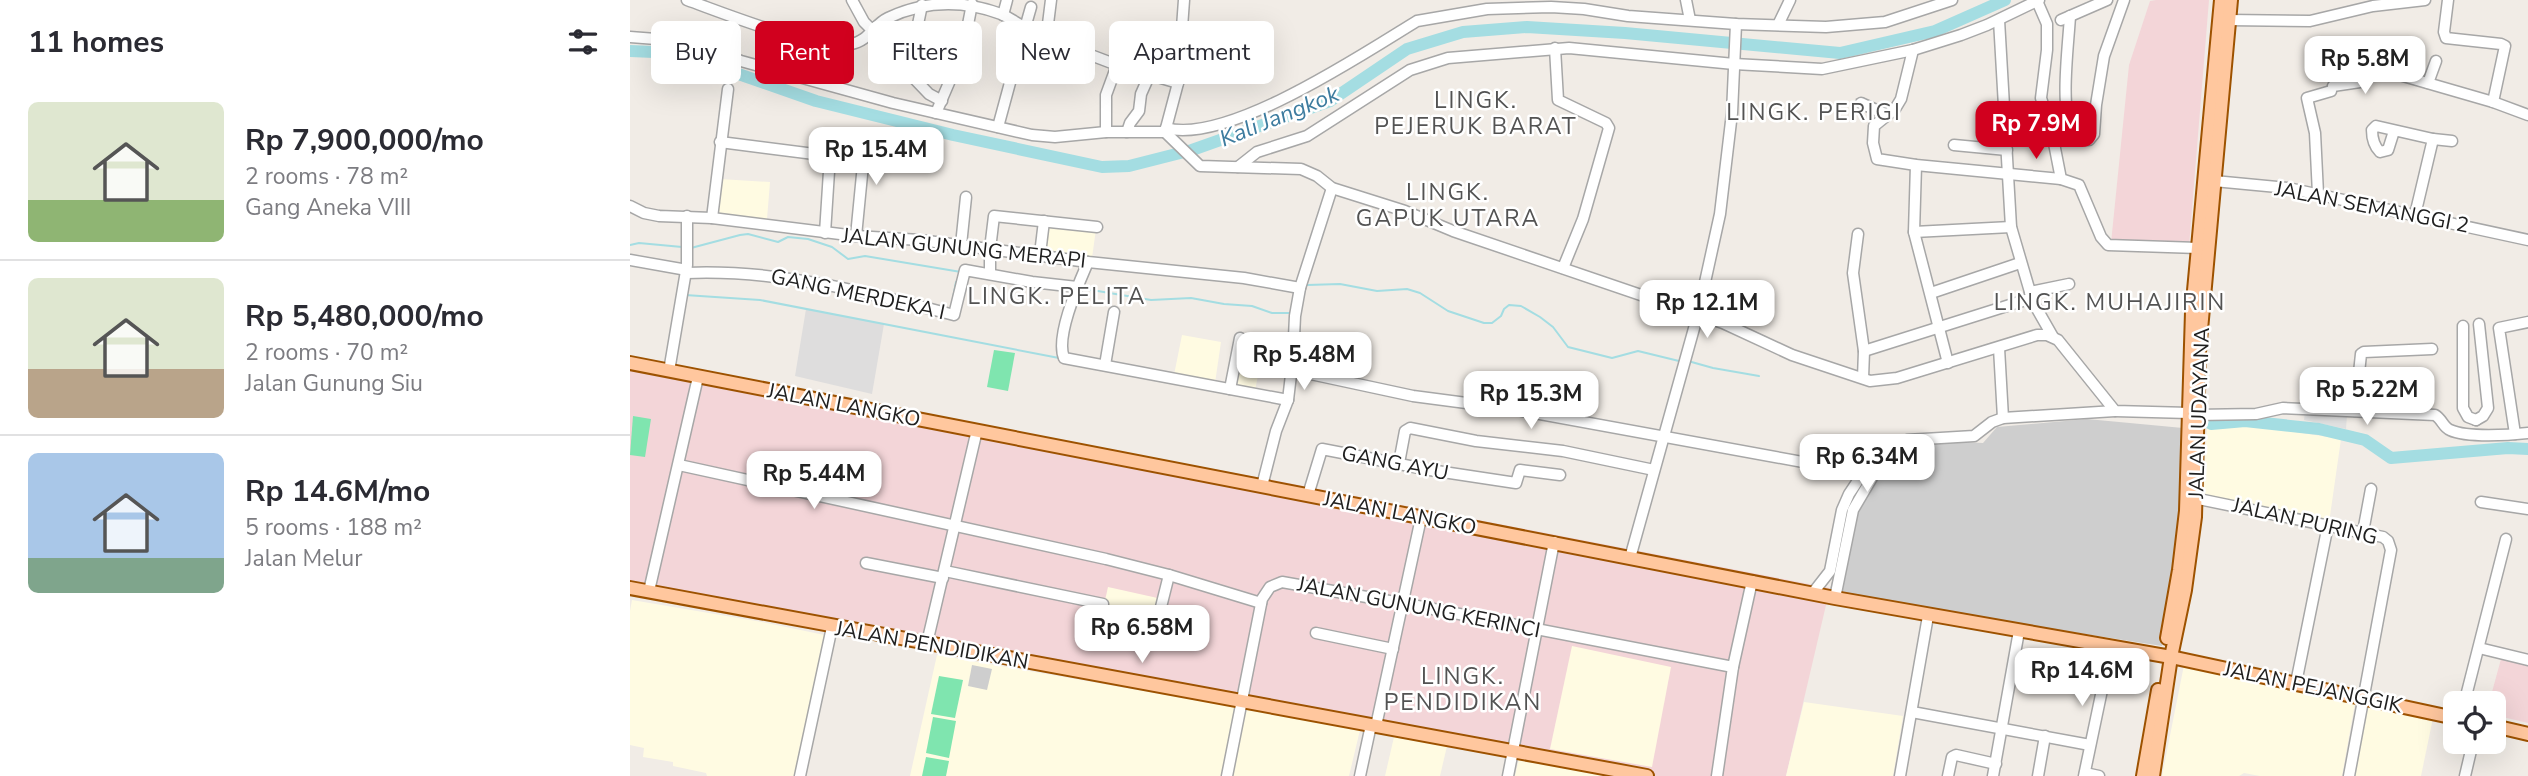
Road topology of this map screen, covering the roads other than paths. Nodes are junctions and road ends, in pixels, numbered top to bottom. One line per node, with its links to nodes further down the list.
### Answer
1 (687, 0): 36 (street)
2 (852, 0): 32 (street)
3 (1007, 0): 22 (street)
4 (1051, 0): 29 (street)
5 (1184, 0): 30 (street)
6 (1686, 0): 23 (street)
7 (1790, 0): 31 (street)
8 (1952, 0): 31 (street)
9 (2038, 0): 24 (street); 63 (street)
10 (2107, 0): 11 (street)
11 (2124, 0)
12 (2221, 0): 34 (main road, JALAN UDAYANA)
13 (2231, 0): 25 (main road, JALAN UDAYANA)
14 (2425, 0): 17 (street)
15 (2448, 0): 52 (street)
16 (945, 1): 18 (street); 19 (street)
17 (2373, 3): 25 (street)
18 (972, 4): 20 (street); 51 (street)
19 (922, 5): 26 (street); 51 (street)
20 (990, 5): 22 (street)
21 (1031, 7): 28 (street)
22 (1003, 15): 27 (street)
23 (1690, 20): 33 (street); 62 (street)
24 (1999, 20): 38 (street); 58 (street)
25 (2228, 20): 34 (main road, JALAN UDAYANA)
26 (883, 21)
27 (1013, 21)
28 (1028, 21)
29 (1048, 21)
30 (1182, 21)
31 (1778, 25): 33 (street)
32 (868, 26)
33 (1736, 29): 40 (street)
34 (2222, 36): 74 (main road, JALAN UDAYANA); 91 (main road, JALAN UDAYANA)
35 (630, 37): 54 (street)
36 (868, 37)
37 (1555, 48): 40 (street); 71 (street); 97 (street)
38 (1913, 50): 40 (street); 55 (street)
39 (2407, 56): 44 (street)
40 (1734, 61): 106 (street)
41 (2436, 61): 45 (street)
42 (2365, 65): 43 (street); 44 (street); 76 (street)
43 (2326, 72)
44 (2399, 74): 45 (street)
45 (2428, 83): 52 (street)
46 (1010, 84): 57 (street)
47 (1110, 84): 60 (street)
48 (1145, 84): 61 (street)
49 (1178, 84): 62 (street)
50 (728, 89): 67 (street)
51 (942, 101): 54 (street)
52 (2493, 102): 56 (street)
53 (1861, 103): 55 (street)
54 (936, 113): 57 (street)
55 (1886, 115): 70 (street)
56 (2528, 115)
57 (998, 127): 60 (street)
58 (2007, 129): 63 (street); 69 (street)
59 (2394, 131): 59 (street); 65 (street)
60 (1106, 132): 61 (street)
61 (1127, 132): 62 (street)
62 (1166, 132): 71 (street)
63 (2052, 133): 73 (street)
64 (866, 134): 88 (street)
65 (2434, 139): 66 (street); 79 (street)
66 (2452, 141)
67 (720, 142): 81 (street); 86 (street)
68 (1954, 145): 69 (street)
69 (2007, 150): 72 (street)
70 (1916, 165): 72 (street); 85 (street)
71 (1238, 167): 75 (street)
72 (2007, 174): 73 (street); 84 (street)
73 (2061, 179): 91 (street)
74 (2214, 181): 76 (street, JALAN SEMANGGI 2); 128 (main road, JALAN UDAYANA)
75 (1332, 188): 97 (street); 101 (street)
76 (2318, 194): 79 (street, JALAN SEMANGGI 2)
77 (966, 197): 90 (street)
78 (630, 206): 80 (street, JALAN GUNUNG MERAPI)
79 (2415, 215): 89 (street, JALAN SEMANGGI 2)
80 (687, 216): 81 (street, JALAN GUNUNG MERAPI); 98 (street)
81 (712, 218): 86 (street, JALAN GUNUNG MERAPI)
82 (1044, 221): 83 (street); 92 (street); 93 (street)
83 (1097, 227)
84 (2011, 227): 85 (street); 96 (street)
85 (1914, 232): 103 (street)
86 (825, 233): 88 (street, JALAN GUNUNG MERAPI)
87 (1858, 234): 115 (street)
88 (856, 236): 90 (street, JALAN GUNUNG MERAPI)
89 (2528, 240)
90 (961, 245): 92 (street, JALAN GUNUNG MERAPI)
91 (2198, 248): 128 (main road, JALAN UDAYANA)
92 (990, 249): 93 (street, JALAN GUNUNG MERAPI); 99 (street)
93 (1040, 254): 95 (street, JALAN GUNUNG MERAPI)
94 (630, 260): 98 (street)
95 (1088, 262): 101 (street, JALAN GUNUNG MERAPI); 102 (street)
96 (2020, 263): 103 (street); 104 (street)
97 (1563, 268): 106 (street)
98 (686, 271): 99 (street, GANG MERDEKA I); 120 (street)
99 (990, 274): 102 (street, GANG MERDEKA I)
100 (2069, 284): 104 (street)
101 (1299, 287): 119 (street)
102 (1077, 288): 118 (street)
103 (1931, 293): 109 (street)
104 (2031, 295): 109 (street); 111 (street)
105 (1114, 312): 118 (street)
106 (1698, 314): 122 (street); 134 (street)
107 (2528, 322): 133 (street)
108 (2479, 324): 129 (street)
109 (1940, 326): 115 (street); 117 (street)
110 (2463, 327): 129 (street)
111 (2053, 337): 113 (street); 125 (street)
112 (1240, 338): 123 (street)
113 (1999, 348): 117 (street); 127 (street)
114 (2432, 349): 126 (street)
115 (1864, 351): 122 (street)
116 (630, 363): 120 (main road, JALAN LANGKO)
117 (1948, 363): 122 (street)
118 (1105, 365): 123 (street)
119 (1292, 370): 124 (street); 134 (street)
120 (669, 371): 121 (main road, JALAN LANGKO)
121 (698, 377): 130 (main road, JALAN LANGKO); 137 (street)
122 (1863, 378)
123 (1230, 389): 124 (street)
124 (1288, 400): 141 (street)
125 (2115, 411): 127 (street); 128 (street)
126 (2355, 411): 128 (street); 132 (street)
127 (2003, 418): 135 (street)
128 (2193, 420): 144 (main road, JALAN UDAYANA)
129 (2476, 420): 132 (street)
130 (977, 430): 141 (main road, JALAN LANGKO); 148 (street)
131 (2528, 432): 133 (street)
132 (2475, 433): 133 (street)
133 (2515, 434)
134 (1662, 437): 138 (street); 139 (street)
135 (1900, 443): 139 (street); 161 (street)
136 (1399, 464): 138 (street); 140 (street, GANG AYU); 143 (street, GANG AYU)
137 (679, 465): 148 (street); 159 (street)
138 (1654, 470): 153 (street)
139 (1863, 472): 160 (street)
140 (1560, 475)
141 (1262, 486): 143 (main road, JALAN LANGKO)
142 (2371, 489): 150 (street)
143 (1308, 495): 147 (main road, JALAN LANGKO)
144 (2192, 497): 149 (street, JALAN PURING); 175 (main road, JALAN UDAYANA)
145 (2481, 502): 146 (street)
146 (2528, 509)
147 (1421, 518): 152 (main road, JALAN LANGKO); 163 (street)
148 (955, 525): 155 (street); 156 (street)
149 (2328, 525): 150 (street, JALAN PURING); 178 (street)
150 (2363, 532): 180 (street, JALAN PURING)
151 (2506, 539): 173 (street)
152 (1554, 542): 153 (main road, JALAN LANGKO); 167 (street)
153 (1630, 558): 157 (main road, JALAN LANGKO)
154 (866, 563): 155 (street)
155 (944, 574): 164 (street); 171 (street)
156 (1169, 575): 162 (street); 168 (street)
157 (1752, 582): 160 (main road, JALAN LANGKO); 177 (street)
158 (630, 588): 159 (main road, JALAN PENDIDIKAN)
159 (649, 591): 166 (main road, JALAN PENDIDIKAN)
160 (1812, 594): 161 (main road, JALAN LANGKO)
161 (1835, 598): 165 (main road, JALAN LANGKO)
162 (1261, 603): 163 (street, JALAN GUNUNG KERINCI); 181 (street)
163 (1403, 603): 167 (street, JALAN GUNUNG KERINCI); 174 (street)
164 (1103, 604)
165 (1928, 616): 169 (main road, JALAN LANGKO); 182 (street)
166 (832, 627): 171 (main road, JALAN PENDIDIKAN); 194 (street)
167 (1536, 629): 177 (street, JALAN GUNUNG KERINCI); 190 (street)
168 (1155, 631)
169 (2019, 631): 172 (main road, JALAN LANGKO); 185 (street)
170 (1316, 633): 174 (street)
171 (928, 643): 181 (main road, JALAN PENDIDIKAN)
172 (2112, 647): 175 (main road, JALAN LANGKO); 189 (street)
173 (2479, 648): 176 (street); 179 (street)
174 (1393, 649): 184 (street)
175 (2168, 657): 178 (main road, JALAN PEJANGGIK); 205 (main road); 206 (main road)
176 (2528, 660)
177 (1733, 667): 199 (street)
178 (2296, 683): 180 (main road, JALAN PEJANGGIK)
179 (2468, 691)
180 (2363, 698): 183 (main road, JALAN PEJANGGIK); 207 (street, JALAN PURING)
181 (1244, 702): 184 (main road, JALAN PENDIDIKAN); 195 (street)
182 (1912, 712): 185 (street); 200 (street)
183 (2443, 715)
184 (1373, 725): 190 (main road, JALAN PENDIDIKAN); 196 (street)
185 (2002, 728): 188 (street); 192 (street)
186 (2506, 729): 187 (main road)
187 (2528, 734)
188 (2045, 736): 189 (street); 203 (street)
189 (2090, 745): 193 (street)
190 (1512, 752): 197 (street); 198 (main road, JALAN PENDIDIKAN)
191 (2470, 754): 208 (street)
192 (1996, 764): 201 (street); 202 (street)
193 (2084, 775): 204 (street)
194 (800, 776)
195 (1227, 776)
196 (1360, 776)
197 (1508, 776)
198 (1647, 776)
199 (1717, 776)
200 (1900, 776)
201 (1948, 776)
202 (1993, 776)
203 (2038, 776)
204 (2099, 776)
205 (2143, 776)
206 (2153, 776)
207 (2349, 776)
208 (2465, 776)

